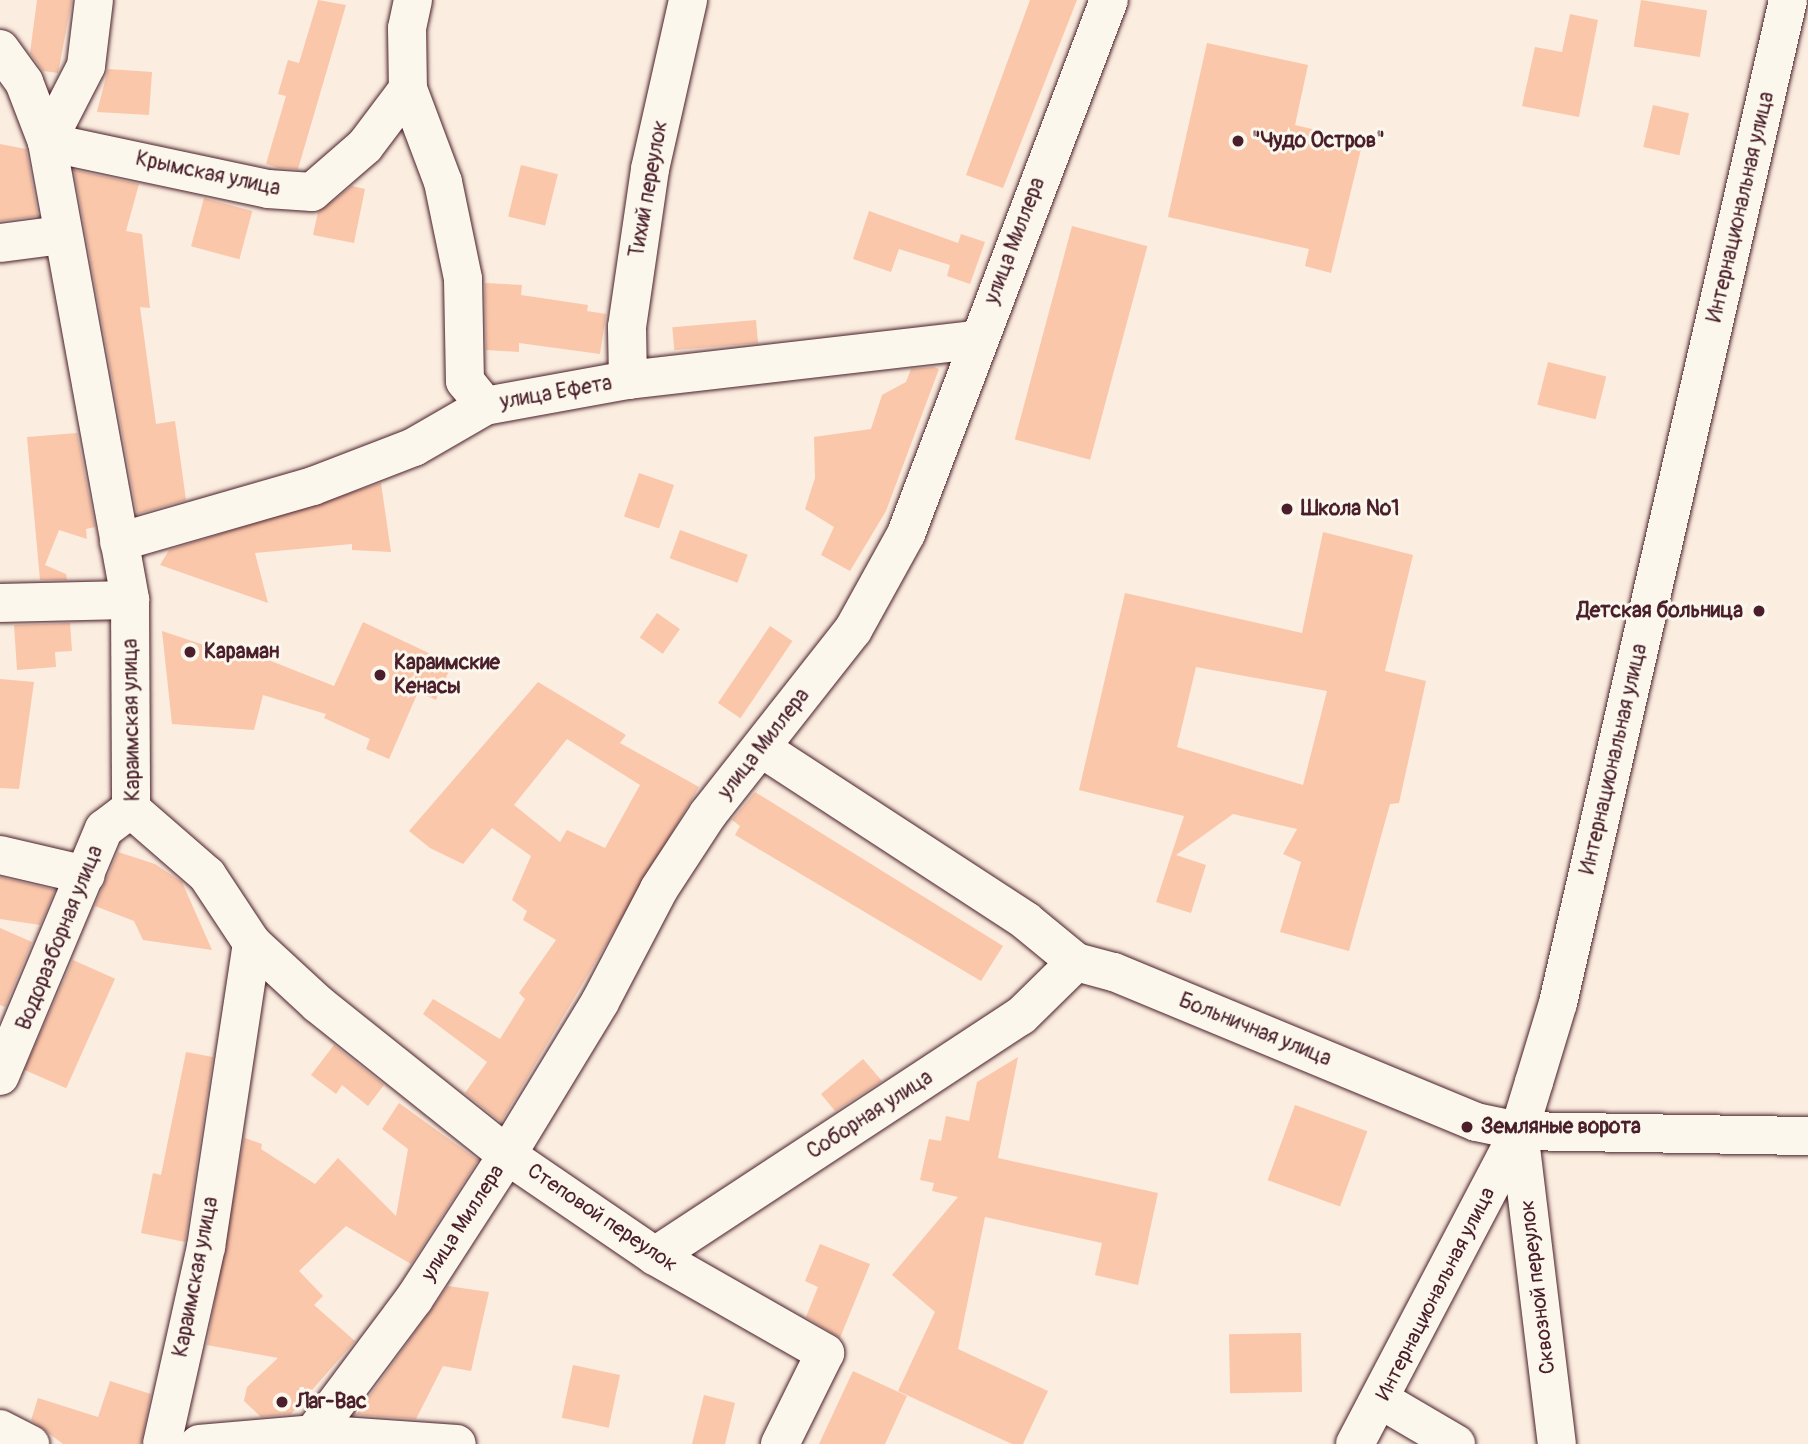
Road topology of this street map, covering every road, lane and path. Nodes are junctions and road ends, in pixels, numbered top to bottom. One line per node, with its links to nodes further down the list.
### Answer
1 (94, 0): 8 (street)
2 (413, 0): 7 (street)
3 (688, 0): 12 (street, Тихий переулок)
4 (1109, 0): 11 (street, улица Миллера)
5 (1788, 0): 24 (street, Интернациональная улица)
6 (0, 49): 8 (street, Караимская улица)
7 (408, 89): 8 (street, Крымская улица); 13 (street)
8 (47, 142): 9 (street, Караимская улица)
9 (62, 235): 10 (street); 14 (street, Караимская улица)
10 (0, 243)
11 (976, 340): 12 (street, улица Ефета); 17 (street, улица Миллера)
12 (628, 380): 13 (street, улица Ефета)
13 (485, 406): 14 (street, улица Ефета)
14 (119, 542): 15 (street, Караимская улица)
15 (130, 600): 16 (street); 18 (street, Караимская улица)
16 (0, 604)
17 (761, 748): 22 (street, Больничная улица); 26 (street, улица Миллера)
18 (131, 809): 20 (street, Водоразборная улица); 21 (street, Караимская улица)
19 (0, 855): 20 (street)
20 (86, 875): 23 (street, Водоразборная улица)
21 (252, 943): 26 (street, Степовой переулок); 33 (street, Караимская улица)
22 (1076, 962): 24 (street, Больничная улица); 27 (street, Соборная улица)
23 (0, 1076)
24 (1519, 1131): 25 (street, Больничная улица); 28 (street, Интернациональная улица); 38 (street, Сквозной переулок)
25 (1808, 1136)
26 (507, 1155): 27 (street, Степовой переулок); 30 (street, улица Миллера)
27 (655, 1256): 35 (street, Степовой переулок)
28 (1381, 1400): 36 (street, Интернациональная улица); 37 (street)
29 (0, 1429): 32 (street)
30 (313, 1434): 31 (street); 34 (street)
31 (446, 1443)
32 (30, 1444)
33 (162, 1444)
34 (199, 1444)
35 (780, 1444)
36 (1356, 1444)
37 (1455, 1444)
38 (1557, 1444)

